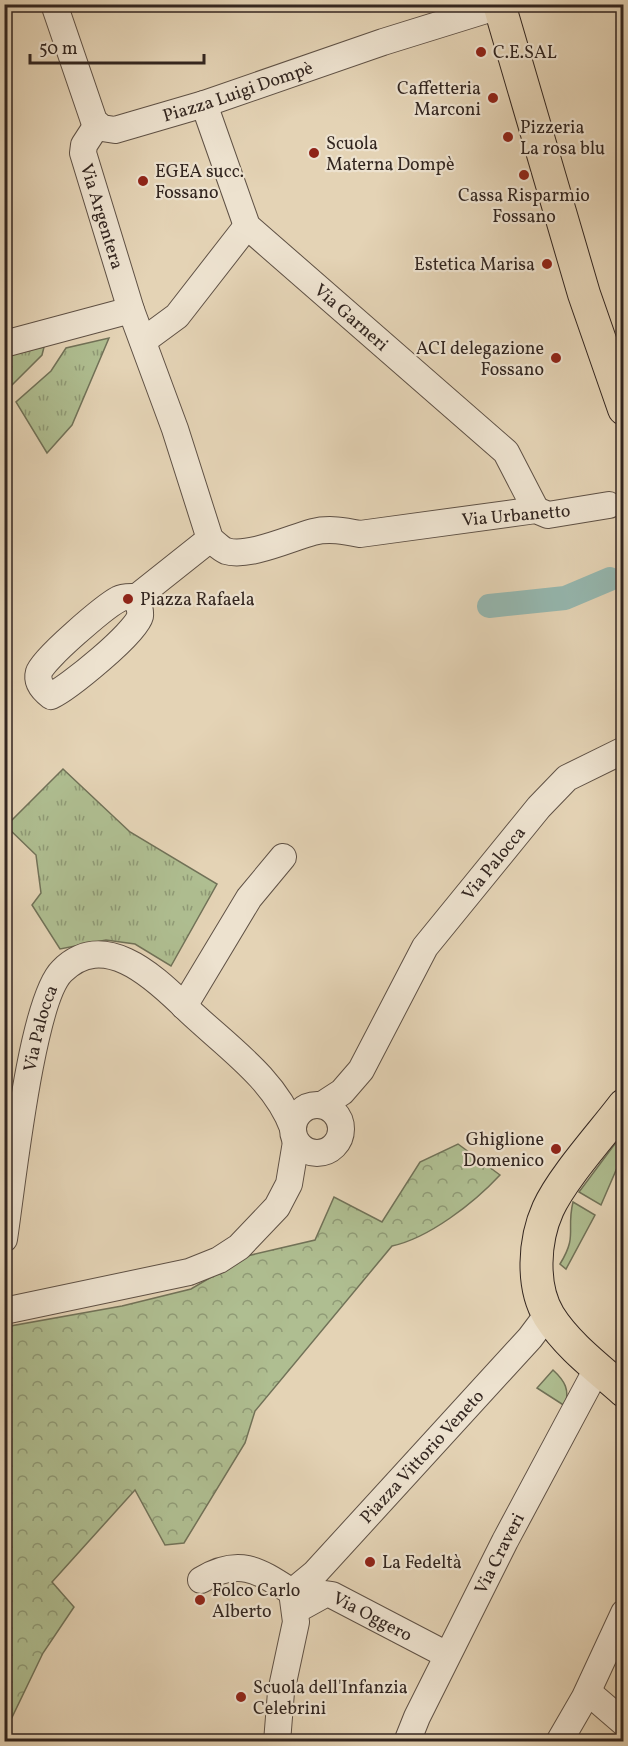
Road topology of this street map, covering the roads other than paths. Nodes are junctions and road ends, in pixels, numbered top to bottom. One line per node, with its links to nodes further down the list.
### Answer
1 (54, 4): 4 (street)
2 (499, 5): 3 (street, Piazza Luigi Dompè); 9 (main road)
3 (204, 104): 4 (street, Piazza Luigi Dompè); 5 (street, Via Garneri)
4 (97, 125): 6 (street, Via Argentera)
5 (247, 226): 7 (street); 11 (street, Via Garneri)
6 (131, 310): 7 (street, Via Argentera); 8 (street)
7 (143, 341): 12 (street)
8 (4, 344)
9 (624, 409)
10 (609, 506): 11 (street, Via Urbanetto)
11 (536, 510): 12 (street, Via Urbanetto)
12 (210, 540): 13 (street)
13 (137, 597)
14 (624, 750): 17 (street, Via Palocca)
15 (283, 857): 16 (street)
16 (184, 1006): 18 (street, Via Palocca); 25 (street, Via Palocca)
17 (361, 1070): 20 (street, Via Palocca); 21 (street, Via Palocca)
18 (270, 1088): 20 (street, Via Palocca); 22 (street, Via Palocca)
19 (624, 1105): 27 (main road)
20 (316, 1106): 21 (street, Via Palocca); 22 (street, Via Palocca)
21 (341, 1126): 23 (street, Via Palocca)
22 (294, 1135): 23 (street); 24 (street, Via Palocca)
23 (318, 1154): 24 (street, Via Palocca)
24 (289, 1184): 26 (street, Via Palocca)
25 (4, 1239)
26 (4, 1311)
27 (548, 1314): 28 (main road); 31 (street, Piazza Vittorio Veneto)
28 (598, 1367): 29 (main road); 33 (street, Via Craveri)
29 (624, 1391)
30 (201, 1580): 31 (street)
31 (294, 1601): 33 (street, Via Oggero); 36 (street)
32 (624, 1613): 34 (street)
33 (447, 1655): 37 (street, Via Craveri)
34 (588, 1692): 35 (street); 38 (street)
35 (624, 1723)
36 (277, 1742)
37 (407, 1742)
38 (560, 1742)

